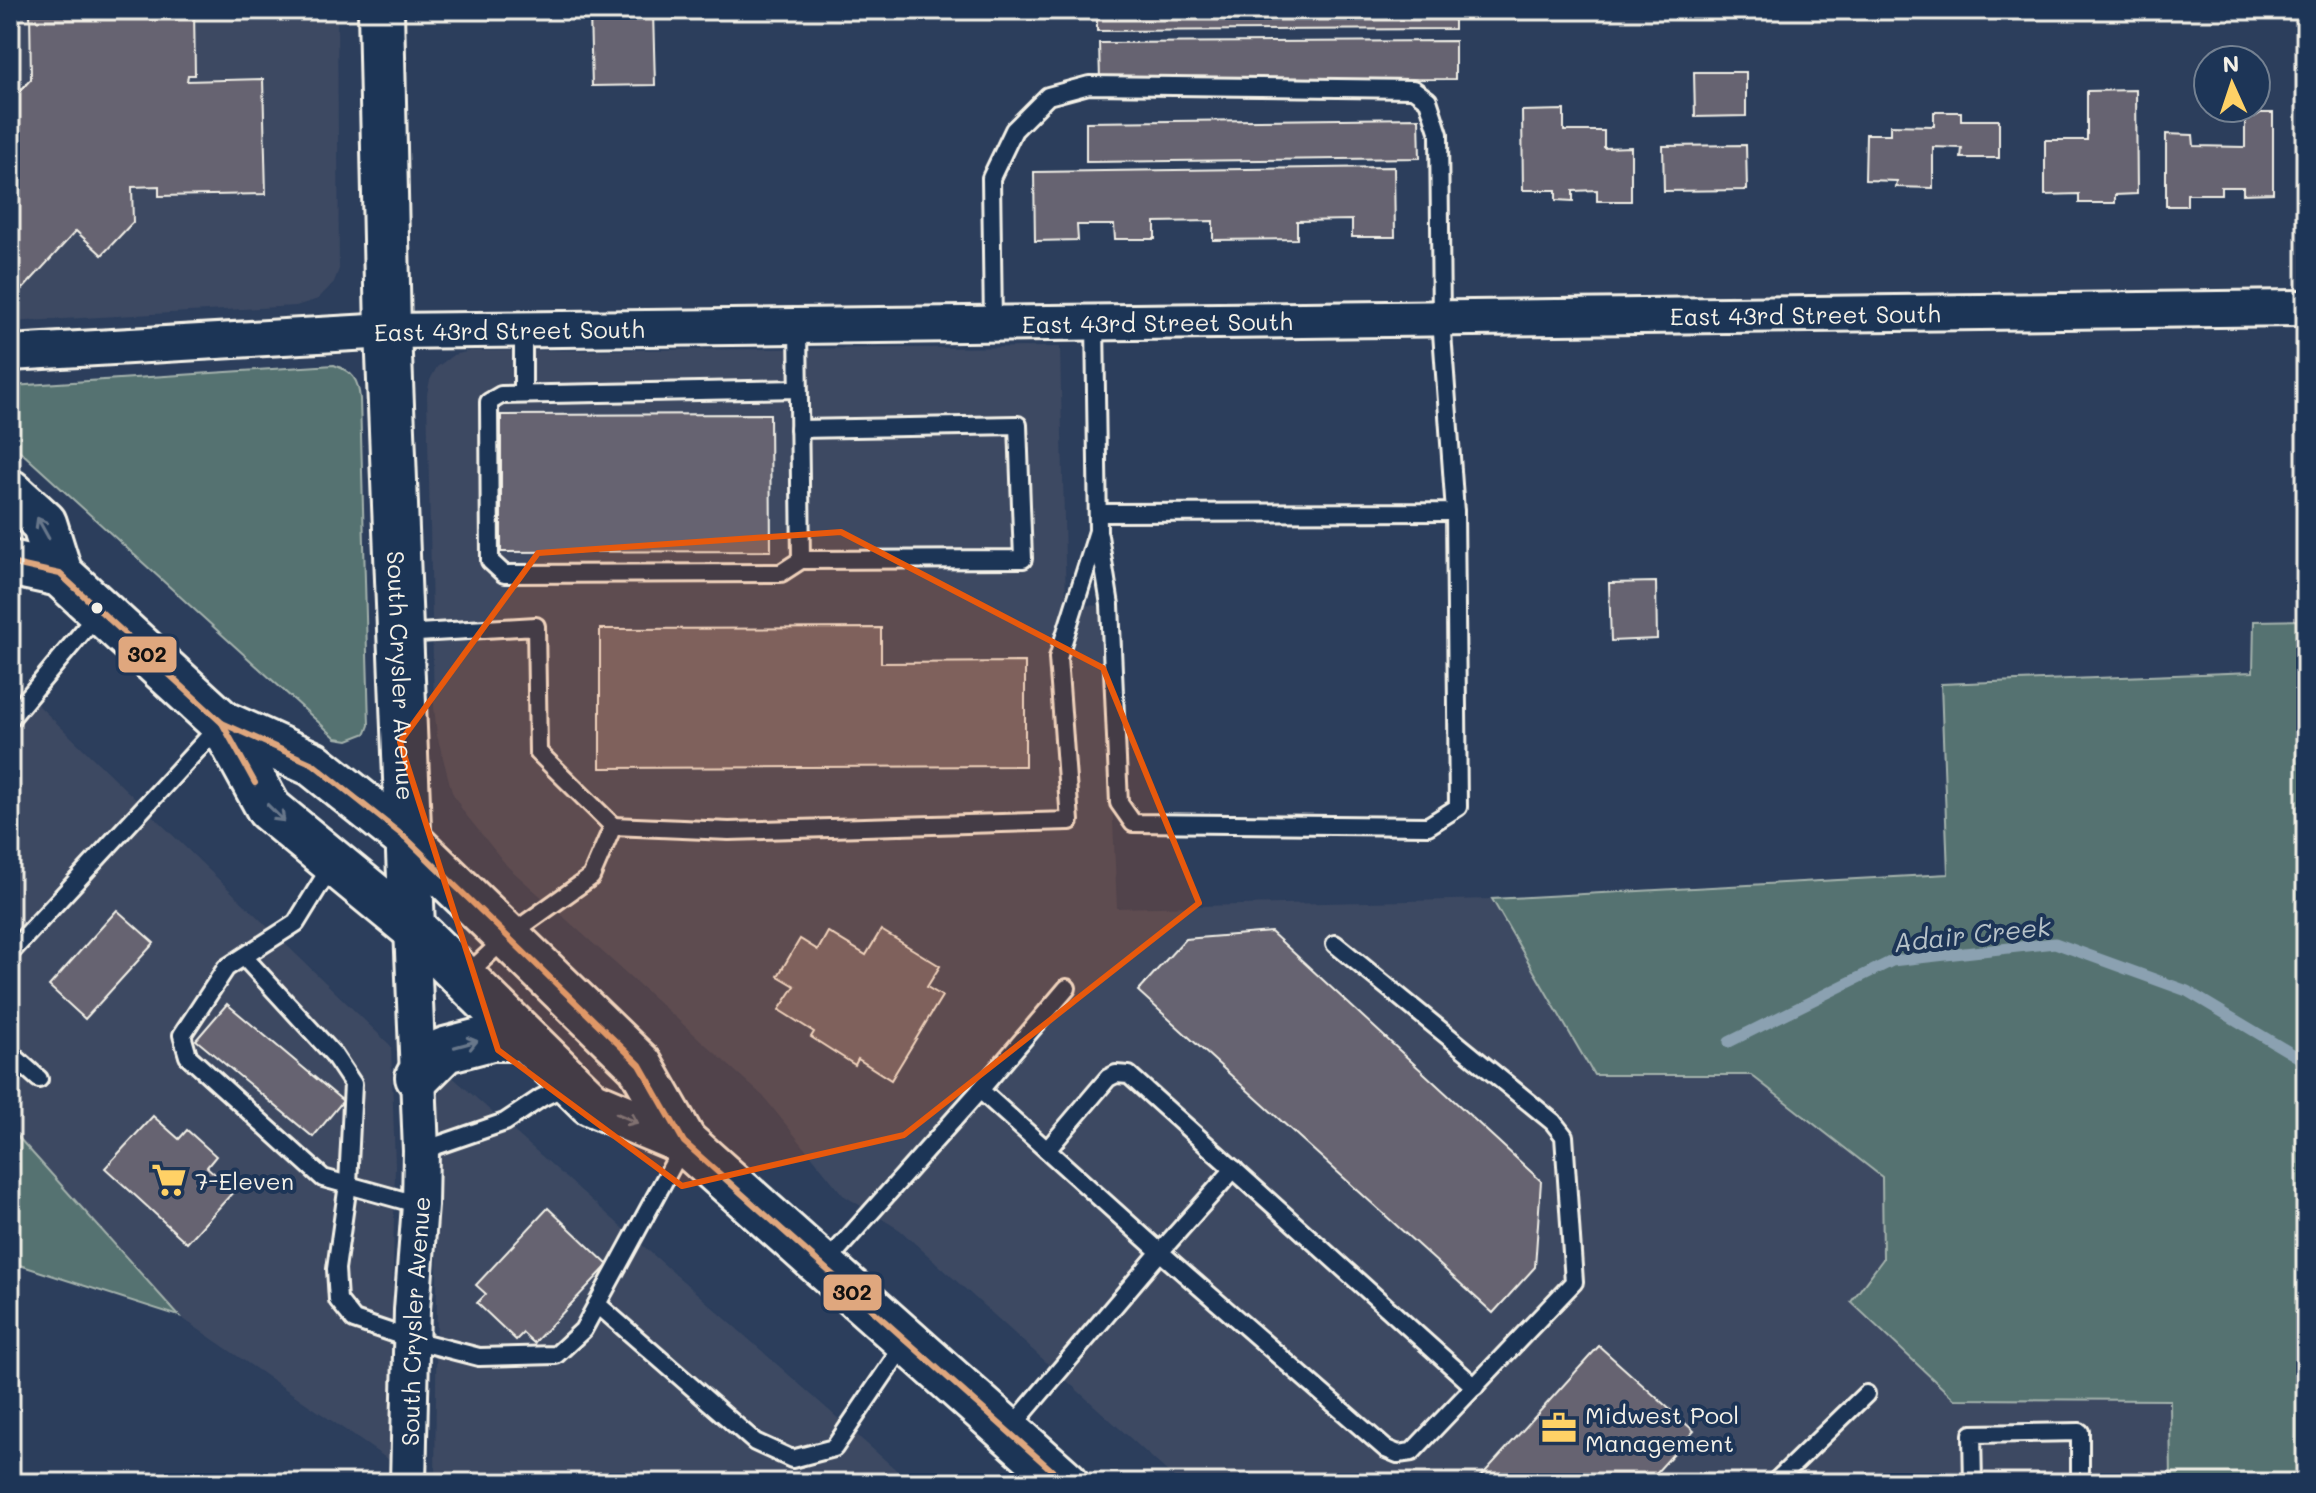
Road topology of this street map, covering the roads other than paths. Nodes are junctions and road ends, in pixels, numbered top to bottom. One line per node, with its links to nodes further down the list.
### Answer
1 (381, 10): 8 (main road, South Crysler Avenue)
2 (2306, 308): 3 (street, East 43rd Street South)
3 (1441, 319): 4 (street, East 43rd Street South); 5 (lane); 14 (lane)
4 (1095, 322): 5 (street, East 43rd Street South); 15 (lane)
5 (993, 324): 6 (street, East 43rd Street South)
6 (798, 326): 7 (street, East 43rd Street South); 10 (lane)
7 (523, 330): 8 (street, East 43rd Street South); 11 (lane)
8 (388, 331): 9 (street, East 43rd Street South); 21 (main road, South Crysler Avenue)
9 (10, 353)
10 (798, 389): 11 (lane); 12 (lane)
11 (523, 394): 17 (lane)
12 (799, 429): 17 (lane); 17 (lane)
13 (10, 492): 19 (main road, one-way to 13)
14 (1455, 512): 15 (lane); 16 (lane)
15 (1098, 513): 16 (lane)
16 (1098, 531): 24 (lane)
17 (801, 560)
18 (10, 563): 19 (main road)
19 (60, 574): 20 (main road)
20 (100, 611): 22 (lane); 23 (main road)
21 (401, 634): 24 (lane); 25 (main road, South Crysler Avenue)
22 (10, 719)
23 (222, 723): 25 (main road); 26 (main road, one-way to 26); 30 (lane)
24 (613, 826): 28 (lane)
25 (407, 839): 27 (main road, South Crysler Avenue); 28 (main road)
26 (333, 863): 27 (main road); 31 (lane)
27 (412, 927): 32 (main road); 36 (street, South Crysler Avenue)
28 (508, 936): 32 (lane); 40 (main road)
29 (1335, 944): 51 (lane)
30 (10, 953)
31 (244, 957): 44 (lane); 44 (lane)
32 (462, 979): 34 (main road)
33 (1067, 988): 39 (lane)
34 (524, 1038): 36 (main road, one-way to 34); 38 (main road)
35 (10, 1053): 37 (lane)
36 (418, 1077): 42 (street, South Crysler Avenue)
37 (39, 1079)
38 (571, 1083): 40 (main road, one-way to 40); 42 (lane)
39 (980, 1090): 41 (lane); 47 (lane)
40 (684, 1142): 47 (main road); 48 (lane)
41 (1047, 1150): 43 (lane); 46 (lane)
42 (421, 1151): 45 (street, South Crysler Avenue)
43 (1234, 1169): 46 (lane); 51 (lane)
44 (348, 1184): 45 (lane); 49 (lane)
45 (420, 1205): 49 (street, South Crysler Avenue)
46 (1160, 1252): 51 (lane); 53 (lane)
47 (823, 1266): 50 (main road)
48 (597, 1304): 49 (lane); 50 (lane)
49 (413, 1340): 54 (street, South Crysler Avenue)
50 (906, 1341): 53 (main road)
51 (1475, 1387)
52 (1866, 1394): 56 (lane)
53 (1008, 1432): 55 (main road)
54 (408, 1483)
55 (1066, 1483)
56 (1774, 1483)
57 (1973, 1483): 58 (lane)
58 (2080, 1483)

